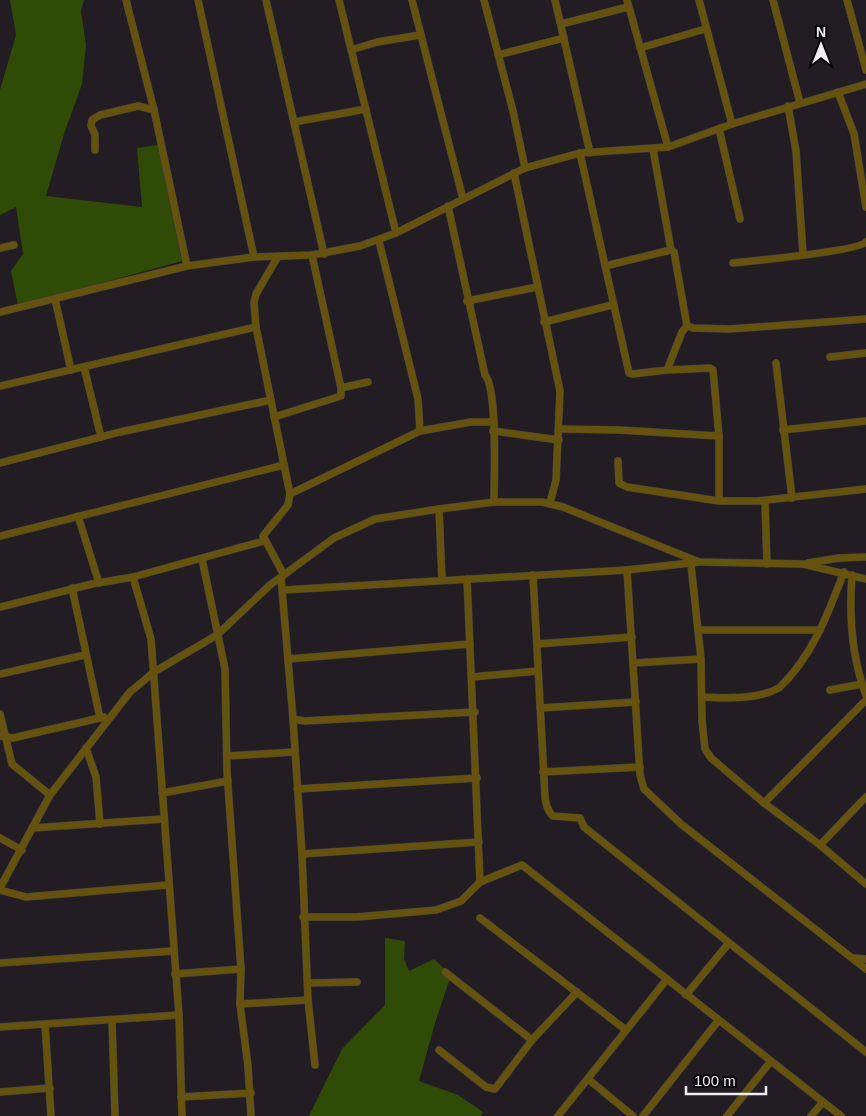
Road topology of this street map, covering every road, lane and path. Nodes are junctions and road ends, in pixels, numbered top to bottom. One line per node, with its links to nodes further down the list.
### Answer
1 (126, 0): 25 (street)
2 (198, 0): 49 (street)
3 (266, 0): 26 (street)
4 (339, 0): 17 (street)
5 (484, 0): 18 (street)
6 (555, 0): 12 (street)
7 (699, 0): 13 (street)
8 (773, 0): 22 (street)
9 (847, 0): 19 (street)
10 (414, 1): 14 (street)
11 (628, 4): 12 (street); 16 (street)
12 (561, 24): 15 (street)
13 (705, 29): 16 (street); 27 (street)
14 (420, 35): 17 (street); 36 (street)
15 (564, 38): 18 (street); 33 (street)
16 (640, 48): 29 (street)
17 (351, 50): 24 (street)
18 (498, 54): 34 (street)
19 (866, 70)
20 (866, 84): 21 (street)
21 (838, 92): 22 (street); 38 (street)
22 (800, 103): 23 (street)
23 (788, 106): 27 (street); 47 (street)
24 (366, 109): 26 (street); 40 (street)
25 (154, 110): 31 (street); 52 (street)
26 (294, 122): 46 (street)
27 (732, 124): 28 (street)
28 (720, 129): 29 (street); 39 (street)
29 (668, 147): 30 (street)
30 (653, 149): 33 (street); 45 (street)
31 (95, 150)
32 (580, 153): 33 (street); 34 (street); 53 (street)
33 (590, 153)
34 (525, 168): 35 (street)
35 (514, 173): 36 (street); 54 (street)
36 (463, 199): 37 (street)
37 (448, 206): 40 (street); 56 (street)
38 (866, 207)
39 (740, 218)
40 (396, 233): 41 (street)
41 (379, 241): 46 (street); 78 (street)
42 (866, 242): 47 (street)
43 (14, 245): 44 (street)
44 (0, 248)
45 (671, 250): 53 (street); 61 (street)
46 (324, 254): 48 (street)
47 (803, 254): 51 (street)
48 (312, 255): 50 (street); 71 (street)
49 (254, 257): 50 (street); 52 (street)
50 (277, 258): 62 (street)
51 (733, 263)
52 (187, 266): 55 (street)
53 (605, 266): 57 (street)
54 (537, 287): 56 (street); 60 (street)
55 (55, 299): 58 (street); 67 (street)
56 (468, 301): 75 (street)
57 (612, 305): 60 (street); 68 (street)
58 (0, 312)
59 (866, 318): 61 (street)
60 (544, 322): 76 (street)
61 (687, 326): 68 (street)
62 (256, 327): 66 (street); 72 (street)
63 (866, 353): 64 (street)
64 (830, 357)
65 (776, 363): 77 (street)
66 (84, 367): 67 (street); 81 (street)
67 (71, 370): 70 (street)
68 (667, 370): 80 (street)
69 (368, 382): 71 (street)
70 (0, 386)
71 (342, 388): 73 (street)
72 (271, 400): 73 (street); 81 (street)
73 (274, 417): 85 (street)
74 (866, 421): 77 (street)
75 (493, 422): 78 (street); 79 (street)
76 (560, 429): 80 (street); 82 (street)
77 (783, 430): 88 (street)
78 (420, 431): 87 (street)
79 (493, 431): 82 (street); 91 (street)
80 (719, 436): 89 (street)
81 (101, 437): 84 (street)
82 (559, 440): 92 (street)
83 (618, 461): 89 (street)
84 (0, 463)
85 (284, 465): 87 (street); 94 (street)
86 (866, 489): 88 (street)
87 (290, 494): 96 (street)
88 (792, 498): 90 (street)
89 (719, 501): 90 (street)
90 (765, 501): 100 (street)
91 (494, 502): 92 (street); 93 (street)
92 (550, 503): 99 (street)
93 (439, 509): 106 (street); 110 (street)
94 (78, 516): 95 (street); 111 (street)
95 (0, 536)
96 (264, 541): 98 (street); 106 (street)
97 (866, 557): 101 (street)
98 (202, 559): 107 (street); 117 (street)
99 (695, 563): 100 (street); 102 (street); 115 (street)
100 (767, 564): 101 (street)
101 (803, 564): 103 (street)
102 (627, 570): 104 (street); 118 (street)
103 (844, 572): 105 (street); 116 (street)
104 (533, 575): 108 (street); 120 (street)
105 (852, 575): 109 (street); 129 (street)
106 (282, 576): 113 (street); 117 (street)
107 (133, 577): 111 (street); 126 (street)
108 (468, 579): 110 (street); 119 (street)
109 (866, 579)
110 (442, 580): 113 (street)
111 (99, 583): 112 (street)
112 (72, 588): 114 (street); 121 (street)
113 (283, 590): 122 (street)
114 (0, 607)
115 (698, 630): 116 (street); 123 (street)
116 (820, 630): 132 (street)
117 (217, 635): 126 (street); 146 (street)
118 (632, 637): 120 (street); 124 (street)
119 (470, 644): 122 (street); 128 (street)
120 (537, 644): 125 (street)
121 (85, 655): 127 (street); 139 (street)
122 (288, 659): 140 (street)
123 (701, 659): 124 (street); 132 (street)
124 (633, 663): 134 (street)
125 (538, 671): 128 (street); 135 (street)
126 (154, 672): 138 (street); 152 (street)
127 (0, 674)
128 (472, 677): 136 (street)
129 (862, 684): 130 (street); 131 (street)
130 (830, 690)
131 (866, 695)
132 (703, 697): 155 (street)
133 (866, 700): 155 (street)
134 (636, 702): 135 (street); 147 (street)
135 (540, 708): 148 (street)
136 (475, 712): 141 (street); 149 (street)
137 (0, 714): 143 (street)
138 (111, 715): 139 (street); 144 (street)
139 (100, 718): 143 (street)
140 (293, 719): 141 (street); 142 (street)
141 (304, 721): 142 (street)
142 (293, 728): 145 (street)
143 (2, 736): 153 (street)
144 (86, 748): 153 (street); 157 (street)
145 (294, 752): 146 (street); 151 (street)
146 (227, 756): 150 (street)
147 (640, 767): 148 (street); 172 (street)
148 (543, 772): 170 (street)
149 (477, 778): 151 (street); 160 (street)
150 (228, 781): 152 (street); 175 (street)
151 (297, 789): 163 (street)
152 (162, 793): 156 (street)
153 (50, 796): 158 (street)
154 (866, 798): 161 (street)
155 (764, 803): 161 (street)
156 (163, 818): 157 (street); 166 (street)
157 (100, 824): 158 (street)
158 (32, 828): 162 (street)
159 (0, 838): 162 (street)
160 (479, 842): 163 (street); 164 (street)
161 (820, 845): 165 (street)
162 (22, 850): 167 (street)
163 (302, 854): 168 (street)
164 (480, 882): 168 (street); 179 (street)
165 (866, 884)
166 (168, 885): 167 (street); 171 (street)
167 (0, 889)
168 (303, 917): 181 (street)
169 (480, 918): 182 (street)
170 (728, 944): 183 (street); 194 (street)
171 (173, 951): 174 (street); 178 (street)
172 (853, 958): 173 (street); 176 (street)
173 (866, 958)
174 (0, 963)
175 (240, 969): 178 (street); 185 (street)
176 (866, 969)
177 (445, 972): 192 (street)
178 (176, 974): 186 (street)
179 (667, 979): 183 (street); 191 (street)
180 (357, 982): 181 (street)
181 (308, 983): 184 (street)
182 (576, 992): 191 (street); 192 (street)
183 (686, 995): 188 (street)
184 (308, 1000): 185 (street); 196 (street)
185 (240, 1004): 200 (street)
186 (179, 1016): 187 (street); 201 (street)
187 (112, 1020): 189 (street); 204 (street)
188 (718, 1021): 195 (street); 209 (street)
189 (45, 1024): 190 (street); 198 (street)
190 (0, 1027)
191 (626, 1030): 197 (street)
192 (532, 1040): 193 (street)
193 (439, 1050)
194 (866, 1052)
195 (771, 1061): 202 (street); 210 (street)
196 (315, 1065)
197 (588, 1079): 207 (street); 208 (street)
198 (50, 1088): 199 (street); 203 (street)
199 (0, 1092)
200 (250, 1093): 201 (street); 206 (street)
201 (181, 1097): 205 (street)
202 (823, 1102): 211 (street); 212 (street)
203 (51, 1116)
204 (115, 1116)
205 (182, 1116)
206 (251, 1116)
207 (558, 1116)
208 (632, 1116)
209 (643, 1116)
210 (727, 1116)
211 (811, 1116)
212 (841, 1116)

